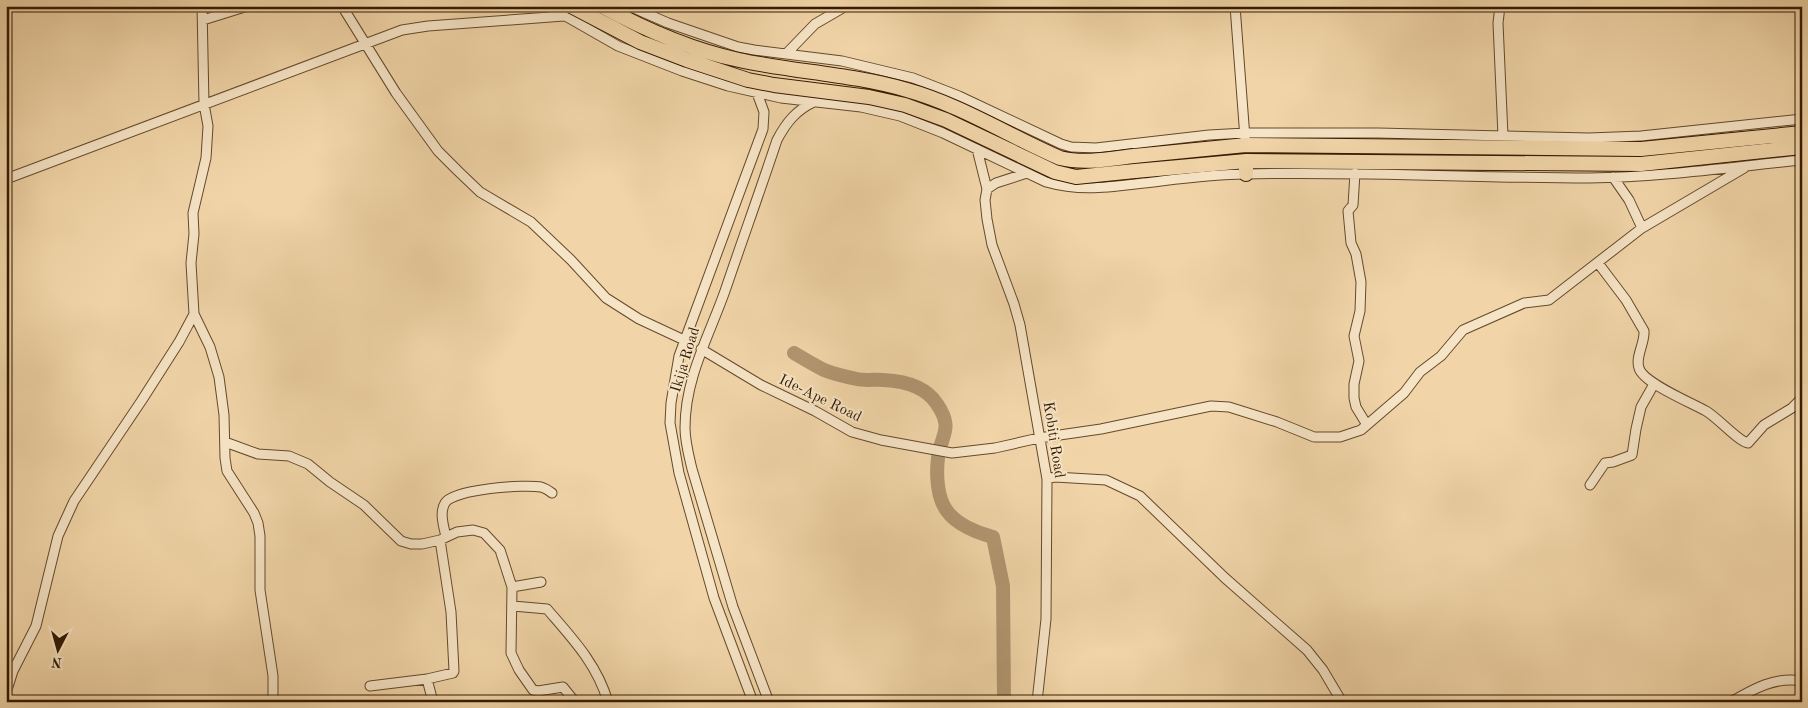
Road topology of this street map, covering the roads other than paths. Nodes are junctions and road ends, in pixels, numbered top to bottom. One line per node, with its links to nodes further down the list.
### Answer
1 (202, 6): 11 (street)
2 (248, 6): 11 (street)
3 (342, 6): 12 (street)
4 (548, 6): 10 (street)
5 (602, 6): 22 (highway, bridge)
6 (630, 6): 13 (street)
7 (846, 6): 13 (street)
8 (1235, 6): 22 (street)
9 (1500, 6): 21 (street)
10 (568, 11): 12 (street); 15 (street); 27 (highway, bridge)
11 (203, 20): 17 (street)
12 (366, 44): 17 (street); 36 (street)
13 (786, 54): 14 (street)
14 (869, 66): 18 (street); 22 (street)
15 (757, 93): 16 (street); 36 (street, Ikija Road)
16 (815, 102): 18 (street); 37 (street, Ikija Road)
17 (204, 104): 31 (street); 35 (street)
18 (861, 107): 24 (street)
19 (1802, 119): 21 (street)
20 (1802, 132): 22 (highway)
21 (1503, 136): 22 (street)
22 (1246, 139)
23 (1802, 148): 27 (highway)
24 (977, 149): 28 (street); 32 (street, Kobiti Road)
25 (1802, 160): 26 (street)
26 (1748, 165): 30 (street); 33 (street, Ide-Ape Road)
27 (1246, 167): 28 (street); 29 (street)
28 (1027, 173): 32 (street)
29 (1355, 173): 30 (street); 40 (street)
30 (1614, 177): 33 (street)
31 (6, 178)
32 (987, 189): 41 (street, Kobiti Road)
33 (1642, 228): 34 (street, Ide-Ape Road)
34 (1598, 263): 38 (street); 40 (street, Ide-Ape Road)
35 (194, 314): 42 (street); 53 (street)
36 (684, 340): 58 (street, Ikija Road)
37 (701, 349): 41 (street, Ide-Ape Road); 59 (street, Ikija Road)
38 (1654, 384): 39 (street); 44 (street)
39 (1802, 398)
40 (1367, 425): 41 (street, Ide-Ape Road)
41 (1039, 438): 43 (street, Kobiti Road)
42 (225, 442): 46 (street); 54 (street)
43 (1047, 479): 60 (street, Kobiti Road); 61 (street)
44 (1590, 485)
45 (552, 493): 46 (street)
46 (443, 538): 48 (street); 50 (street)
47 (541, 582): 48 (street)
48 (512, 588): 49 (street)
49 (513, 606): 56 (street); 57 (street)
50 (427, 679): 52 (street); 55 (street)
51 (1802, 681): 62 (street)
52 (370, 686)
53 (6, 693)
54 (273, 702)
55 (433, 702)
56 (575, 702)
57 (608, 702)
58 (753, 702)
59 (769, 702)
60 (1037, 702)
61 (1342, 702)
62 (1731, 702)

